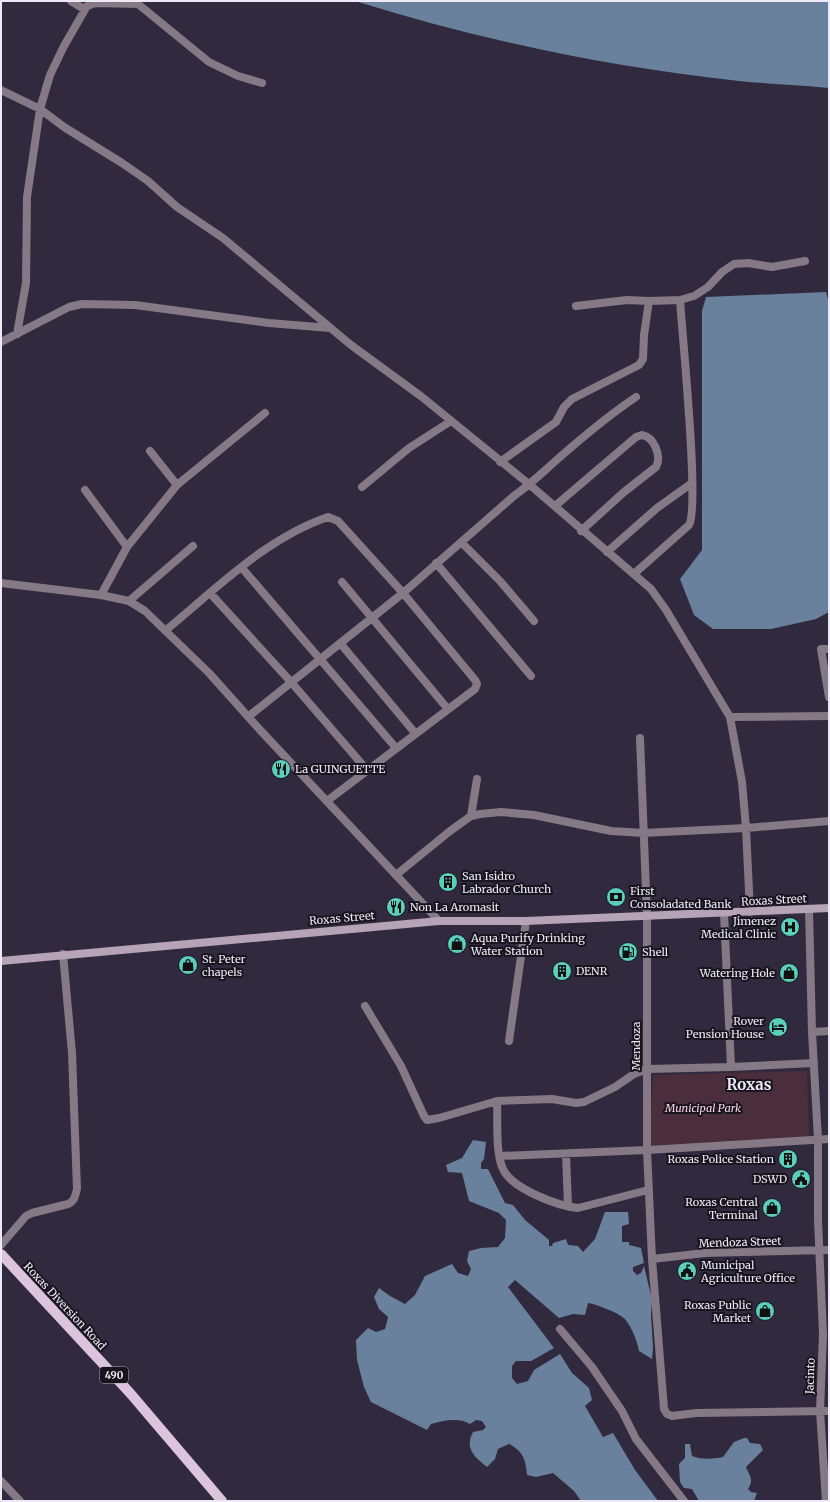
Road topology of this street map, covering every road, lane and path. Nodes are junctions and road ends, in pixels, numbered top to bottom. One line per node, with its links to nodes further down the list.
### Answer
1 (71, 1): 2 (street)
2 (84, 9): 3 (street); 5 (street)
3 (262, 83)
4 (1, 90): 5 (street)
5 (40, 109): 10 (street); 11 (street)
6 (805, 261): 7 (street)
7 (680, 300): 8 (street); 18 (street)
8 (649, 301): 9 (street); 17 (street)
9 (576, 306)
10 (330, 328): 11 (street); 15 (street)
11 (17, 334): 12 (street)
12 (1, 342)
13 (636, 397): 20 (street)
14 (265, 413): 19 (street)
15 (451, 421): 17 (street); 21 (street)
16 (150, 452): 19 (street)
17 (500, 462): 20 (street)
18 (692, 484): 28 (street); 31 (street)
19 (177, 485): 27 (street)
20 (530, 485): 23 (street); 25 (street)
21 (362, 487)
22 (85, 490): 27 (street)
23 (555, 506): 24 (street); 24 (street)
24 (581, 531): 28 (street)
25 (460, 542): 29 (street); 39 (street)
26 (193, 546): 37 (street)
27 (127, 547): 36 (street)
28 (607, 552): 31 (street)
29 (436, 563): 35 (street); 44 (street)
30 (242, 568): 34 (street); 35 (street); 43 (street)
31 (635, 573): 50 (street)
32 (1, 582): 36 (street)
33 (342, 582): 38 (street)
34 (210, 593): 40 (street); 45 (street)
35 (402, 593): 38 (street); 47 (street)
36 (101, 595): 37 (street)
37 (129, 601): 40 (street)
38 (372, 618): 41 (street); 47 (street)
39 (534, 621)
40 (166, 630): 48 (street)
41 (340, 643): 43 (street); 51 (street)
42 (829, 648): 46 (street)
43 (321, 658): 45 (street); 53 (street)
44 (531, 676)
45 (291, 682): 48 (street); 54 (street)
46 (829, 697)
47 (447, 708): 51 (street)
48 (249, 716): 56 (street)
49 (829, 716): 50 (street)
50 (730, 718): 59 (street)
51 (415, 733): 53 (street)
52 (640, 738): 60 (street, Mendoza)
53 (396, 748): 54 (street)
54 (367, 770): 56 (street)
55 (477, 779): 57 (street)
56 (327, 801): 61 (street)
57 (471, 816): 60 (street); 61 (street)
58 (829, 821): 59 (street)
59 (746, 828): 60 (street); 64 (street)
60 (643, 833): 66 (street, Mendoza)
61 (396, 875): 67 (street)
62 (829, 908): 63 (main road, Roxas Street)
63 (809, 910): 64 (main road, Roxas Street); 73 (street, Jacinto)
64 (750, 912): 65 (main road, Roxas Street)
65 (724, 913): 66 (main road, Roxas Street); 76 (street)
66 (647, 916): 68 (main road, Roxas Street); 77 (street, Mendoza)
67 (439, 921): 68 (main road, Roxas Street); 69 (main road, Roxas Street)
68 (526, 921): 74 (street)
69 (63, 954): 70 (main road, Roxas Street); 86 (street)
70 (1, 961)
71 (365, 1006): 78 (street)
72 (829, 1031): 73 (street)
73 (812, 1032): 75 (street, Jacinto)
74 (509, 1041)
75 (814, 1063): 76 (street); 79 (street, Jacinto)
76 (731, 1067): 77 (street)
77 (647, 1069): 78 (street); 81 (street, Mendoza)
78 (497, 1101): 83 (street)
79 (818, 1139): 80 (street); 81 (street); 87 (street, Jacinto)
80 (829, 1139)
81 (646, 1150): 82 (street); 84 (street, Mendoza)
82 (566, 1154): 83 (street); 85 (street)
83 (500, 1156): 85 (street)
84 (648, 1190): 85 (street); 89 (street, Mendoza)
85 (568, 1206)
86 (1, 1245)
87 (825, 1250): 89 (street, Mendoza Street); 91 (street, Jacinto)
88 (1, 1254): 94 (main road, Roxas Diversion Road / 490)
89 (652, 1259): 91 (street, Mendoza)
90 (560, 1329): 95 (street)
91 (825, 1411): 96 (street, Jacinto)
92 (1, 1481): 93 (street)
93 (20, 1501)
94 (222, 1501)
95 (684, 1501)
96 (826, 1501)

